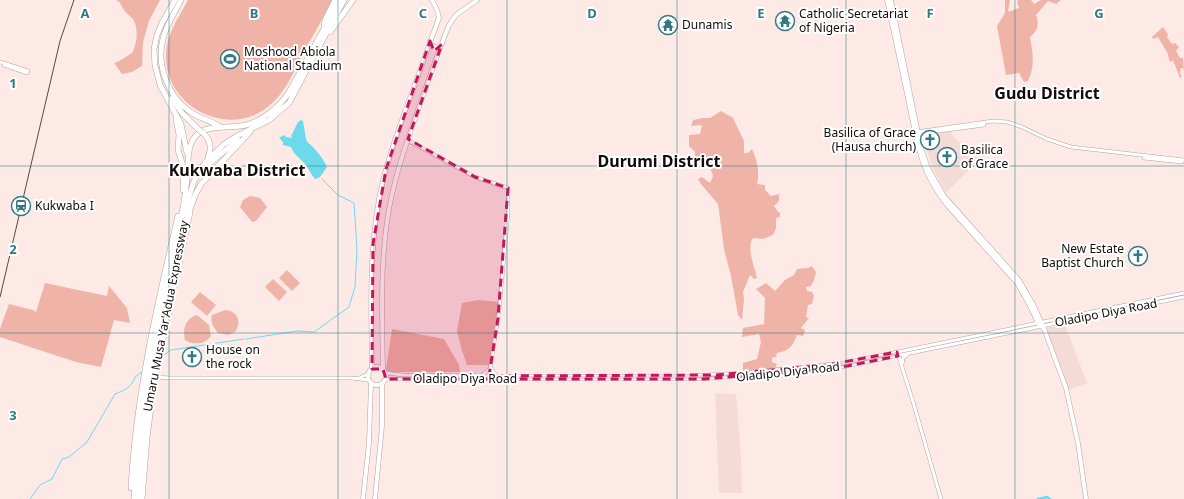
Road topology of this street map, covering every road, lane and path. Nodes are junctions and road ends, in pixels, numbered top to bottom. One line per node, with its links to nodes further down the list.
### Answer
1 (180, 0): 14 (highway); 15 (highway)
2 (335, 0): 11 (highway)
3 (340, 0): 11 (highway)
4 (344, 0): 17 (highway)
5 (352, 0): 17 (highway)
6 (432, 0): 12 (main road)
7 (477, 0): 13 (main road)
8 (887, 0): 26 (main road)
9 (891, 0): 26 (main road)
10 (174, 1): 22 (highway)
11 (324, 30): 24 (highway)
12 (430, 41): 13 (main road); 46 (main road)
13 (442, 44): 27 (main road)
14 (161, 47): 15 (highway); 19 (highway)
15 (159, 60): 20 (highway)
16 (0, 63): 18 (main road)
17 (310, 65): 25 (highway)
18 (28, 72)
19 (165, 77): 20 (highway); 23 (highway)
20 (166, 86): 21 (highway)
21 (171, 95): 23 (highway); 30 (highway, bridge)
22 (171, 104): 28 (highway); 28 (highway)
23 (197, 117): 24 (highway)
24 (222, 126): 28 (highway)
25 (253, 129): 28 (highway); 30 (highway); 32 (highway)
26 (917, 133): 29 (main road); 41 (main road)
27 (408, 140): 47 (main road); 48 (main road)
28 (186, 161): 31 (highway); 33 (highway, Umaru Musa Yar'Adua Expressway, bridge)
29 (1184, 161)
30 (206, 163): 33 (highway, Umaru Musa Yar'Adua Expressway, bridge)
31 (179, 209): 33 (highway); 35 (highway, Umaru Musa Yar'Adua Expressway)
32 (190, 211): 33 (highway); 40 (highway, Umaru Musa Yar'Adua Expressway)
33 (182, 219): 34 (highway, Umaru Musa Yar'Adua Expressway); 38 (highway, Umaru Musa Yar'Adua Expressway)
34 (175, 242): 35 (highway); 38 (highway, Umaru Musa Yar'Adua Expressway)
35 (169, 255): 39 (highway, Umaru Musa Yar'Adua Expressway)
36 (1184, 293): 41 (main road, Oladipo Diya Road)
37 (1184, 298): 41 (main road, Oladipo Diya Road)
38 (165, 300): 39 (highway); 40 (highway); 61 (highway, Umaru Musa Yar'Adua Expressway)
39 (157, 311): 59 (highway, Umaru Musa Yar'Adua Expressway)
40 (168, 315): 51 (highway, Umaru Musa Yar'Adua Expressway)
41 (1041, 325): 42 (main road, Oladipo Diya Road); 43 (main road, Oladipo Diya Road); 69 (main road)
42 (913, 352): 43 (main road, Oladipo Diya Road); 45 (main road)
43 (899, 354): 44 (main road, Oladipo Diya Road); 45 (main road); 54 (main road, Oladipo Diya Road)
44 (886, 358): 45 (main road); 56 (main road, Oladipo Diya Road)
45 (902, 365): 68 (main road)
46 (372, 368): 48 (main road); 49 (main road)
47 (491, 368): 52 (main road); 53 (main road); 54 (main road)
48 (383, 369): 50 (main road)
49 (368, 374): 55 (main road); 57 (main road)
50 (386, 374): 52 (main road, Oladipo Diya Road); 56 (main road)
51 (156, 376): 55 (main road); 60 (highway, Umaru Musa Yar'Adua Expressway)
52 (481, 376): 53 (main road, Oladipo Diya Road)
53 (489, 376): 54 (main road, Oladipo Diya Road)
54 (498, 376)
55 (358, 378): 57 (main road)
56 (386, 379): 58 (main road)
57 (370, 381): 58 (main road); 66 (main road)
58 (382, 384): 67 (main road)
59 (134, 454): 61 (highway); 62 (highway, Umaru Musa Yar'Adua Expressway)
60 (145, 455): 61 (highway); 65 (highway, Umaru Musa Yar'Adua Expressway)
61 (138, 466): 63 (highway, Umaru Musa Yar'Adua Expressway); 64 (highway, Umaru Musa Yar'Adua Expressway)
62 (131, 499)
63 (134, 499)
64 (138, 499)
65 (142, 499)
66 (363, 499)
67 (375, 499)
68 (941, 499)
69 (1086, 499)

